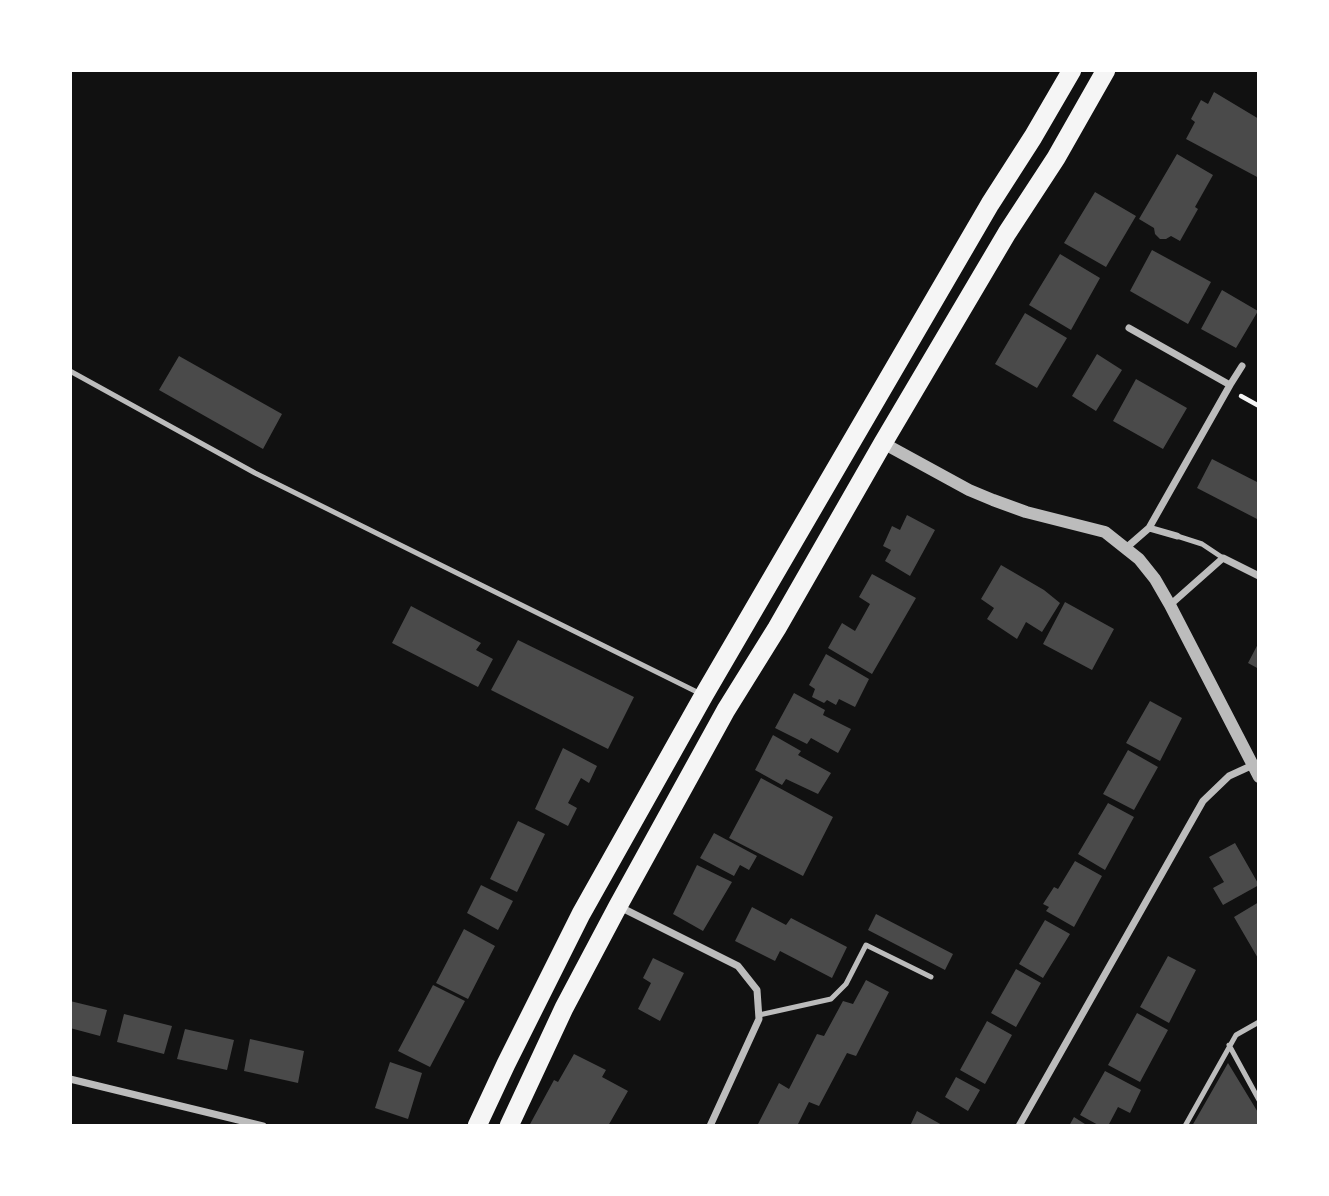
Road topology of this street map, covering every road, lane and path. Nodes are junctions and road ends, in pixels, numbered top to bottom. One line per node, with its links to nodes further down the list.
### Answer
1 (1072, 70): 14 (highway)
2 (1106, 70): 7 (highway)
3 (1129, 328): 6 (street)
4 (1242, 366): 6 (street)
5 (70, 371): 14 (lane)
6 (1230, 385): 8 (street)
7 (883, 443): 10 (street); 16 (highway)
8 (1149, 528): 9 (street); 10 (street)
9 (1177, 536): 11 (lane)
10 (1126, 548): 13 (street)
11 (1223, 558): 12 (street); 13 (street)
12 (1259, 576)
13 (1170, 605): 15 (street)
14 (704, 695): 24 (highway)
15 (1256, 771): 27 (street)
16 (618, 906): 18 (street); 25 (highway)
17 (931, 977): 18 (lane)
18 (759, 1015): 26 (street)
19 (1259, 1022): 20 (lane)
20 (1229, 1045): 22 (lane); 28 (lane)
21 (70, 1079): 23 (street)
22 (1259, 1100)
23 (263, 1126)
24 (477, 1126)
25 (509, 1126)
26 (710, 1126)
27 (1019, 1126)
28 (1185, 1126)

